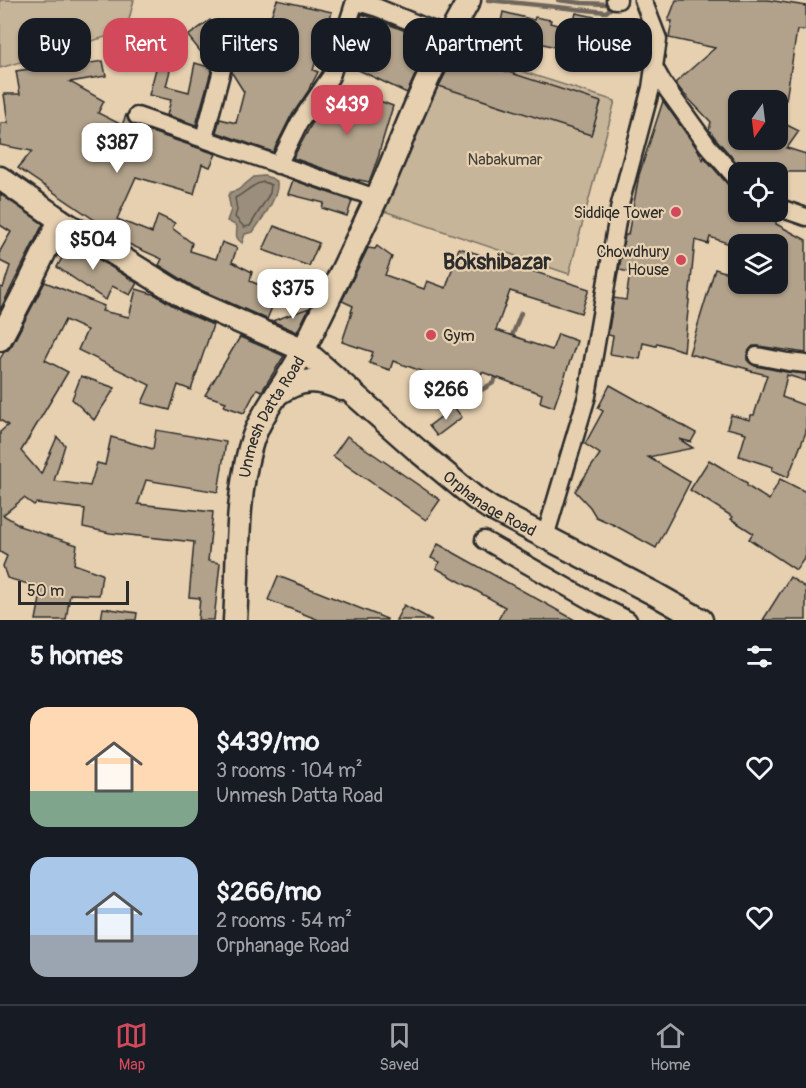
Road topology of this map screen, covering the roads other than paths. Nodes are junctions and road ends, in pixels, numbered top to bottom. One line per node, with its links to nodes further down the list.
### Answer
1 (469, 0): 12 (main road, Unmesh Datta Road)
2 (643, 0): 5 (street)
3 (351, 1): 4 (street); 9 (street)
4 (403, 18)
5 (655, 69): 10 (street); 22 (street)
6 (221, 72): 8 (street)
7 (136, 116): 8 (street)
8 (204, 138): 9 (street)
9 (278, 165): 12 (street)
10 (728, 169)
11 (0, 178): 15 (main road, Orphanage Road)
12 (376, 198): 17 (main road, Unmesh Datta Road)
13 (788, 211): 14 (street)
14 (806, 218)
15 (60, 220): 16 (main road); 17 (main road, Orphanage Road)
16 (0, 339)
17 (304, 350): 20 (main road, Unmesh Datta Road); 21 (main road, Orphanage Road)
18 (757, 356): 19 (street)
19 (806, 364)
20 (277, 394): 21 (main road); 24 (main road, Unmesh Datta Road)
21 (354, 395): 22 (main road, Orphanage Road)
22 (545, 537): 26 (main road, Orphanage Road)
23 (484, 540): 25 (street)
24 (234, 620)
25 (628, 620)
26 (701, 620)

